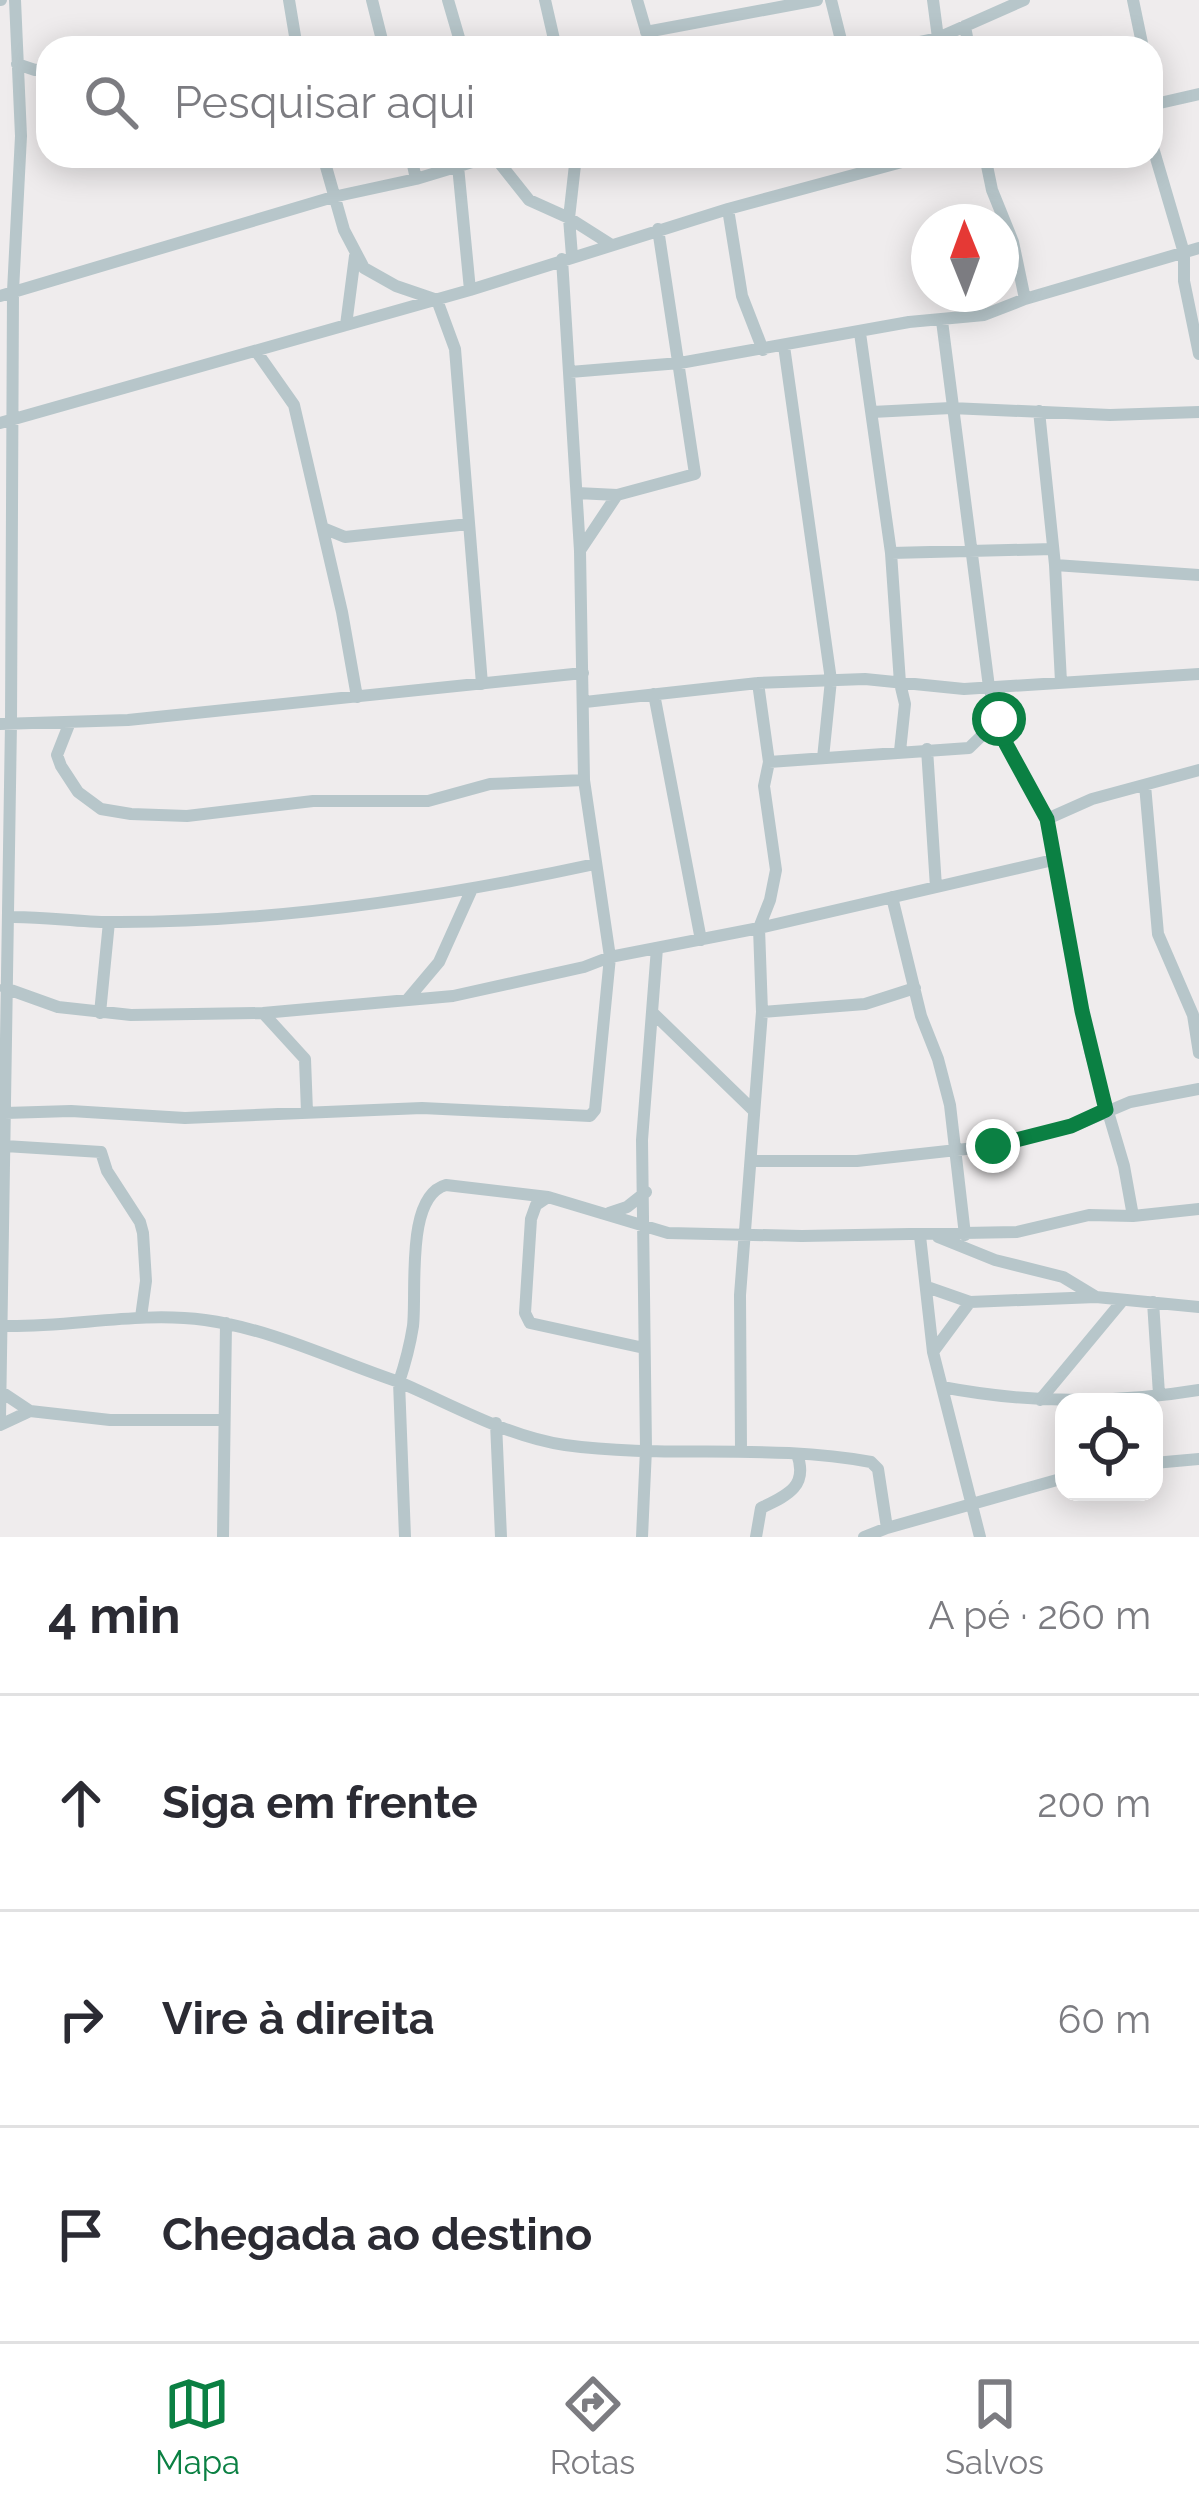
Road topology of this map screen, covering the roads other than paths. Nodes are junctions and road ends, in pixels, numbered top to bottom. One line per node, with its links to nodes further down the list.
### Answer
1 (15, 0): 27 (street)
2 (299, 0): 12 (street)
3 (372, 0): 18 (street)
4 (448, 0): 19 (street)
5 (545, 0): 20 (street)
6 (638, 0): 15 (street)
7 (817, 0): 15 (street)
8 (831, 0): 22 (street)
9 (933, 0): 23 (street)
10 (1024, 0): 13 (street)
11 (1133, 0): 26 (street)
12 (289, 1): 14 (street)
13 (965, 26): 24 (street); 25 (street)
14 (294, 30): 16 (street); 17 (street)
15 (646, 32): 21 (street)
16 (289, 36)
17 (295, 36)
18 (380, 36)
19 (458, 36)
20 (553, 36)
21 (647, 36)
22 (840, 36)
23 (938, 36)
24 (942, 36)
25 (967, 36)
26 (1140, 36)
27 (17, 64): 28 (street); 51 (street)
28 (36, 70)
29 (1199, 94): 30 (street)
30 (1163, 99)
31 (326, 168): 41 (street)
32 (414, 168): 40 (street)
33 (451, 168): 40 (street)
34 (458, 168): 50 (street)
35 (502, 168): 43 (street)
36 (575, 168): 43 (street)
37 (880, 168): 42 (street)
38 (987, 168): 52 (street)
39 (1156, 168): 47 (street)
40 (416, 178): 41 (street)
41 (334, 197): 48 (street); 51 (street)
42 (728, 209): 44 (street); 58 (street)
43 (569, 218): 45 (street); 49 (street)
44 (658, 229): 45 (street); 61 (street)
45 (610, 244): 49 (street)
46 (1199, 248): 47 (street)
47 (1184, 253): 52 (street); 60 (street)
48 (355, 256): 53 (street); 55 (street)
49 (567, 257): 50 (street); 62 (street)
50 (470, 290): 53 (street)
51 (6, 294): 67 (street)
52 (1025, 298): 54 (street)
53 (437, 299): 55 (street); 70 (street)
54 (942, 320): 56 (street); 63 (street)
55 (346, 325): 59 (street)
56 (860, 333): 57 (street); 65 (street)
57 (784, 346): 58 (street); 81 (street)
58 (764, 350): 61 (street)
59 (256, 351): 67 (street); 71 (street)
60 (1199, 354)
61 (680, 363): 62 (street); 69 (street)
62 (570, 372): 68 (street)
63 (951, 408): 64 (street); 65 (street); 72 (street)
64 (1039, 411): 66 (street); 73 (street)
65 (872, 412): 75 (street)
66 (1199, 412)
67 (6, 422): 78 (street)
68 (577, 494): 69 (street); 74 (street)
69 (616, 495): 74 (street)
70 (469, 524): 71 (street); 86 (street)
71 (322, 528): 89 (street)
72 (971, 549): 73 (street); 75 (street); 87 (street)
73 (1053, 549): 76 (street)
74 (580, 551): 79 (street)
75 (891, 553): 84 (street)
76 (1055, 565): 77 (street); 82 (street)
77 (1199, 575)
78 (5, 643): 85 (street)
79 (584, 673): 86 (street); 90 (street)
80 (1199, 674): 82 (street)
81 (831, 680): 83 (street); 84 (street); 96 (street)
82 (1060, 682): 87 (street)
83 (758, 683): 88 (street); 97 (street)
84 (900, 683): 87 (street); 95 (street)
85 (5, 684): 93 (street)
86 (482, 684): 89 (street)
87 (988, 687): 91 (street)
88 (654, 694): 90 (street); 110 (street)
89 (357, 697): 92 (street)
90 (585, 702): 99 (street)
91 (999, 719): 94 (street); 101 (street)
92 (70, 722): 93 (street); 99 (street)
93 (6, 723): 107 (street)
94 (927, 749): 95 (street); 104 (street)
95 (900, 751): 96 (street)
96 (823, 758): 97 (street)
97 (769, 762): 109 (street)
98 (1199, 770): 100 (street)
99 (584, 780): 103 (street)
100 (1145, 785): 101 (street); 122 (street)
101 (1047, 819): 102 (street)
102 (1053, 860): 104 (street); 124 (street)
103 (595, 864): 105 (street); 113 (street)
104 (936, 887): 106 (street)
105 (471, 891): 108 (street); 116 (street)
106 (892, 897): 109 (street); 115 (street)
107 (8, 916): 108 (street); 112 (street)
108 (109, 922): 118 (street)
109 (759, 928): 110 (street); 117 (street)
110 (701, 940): 111 (street)
111 (657, 949): 113 (street); 120 (street)
112 (3, 952): 114 (street)
113 (610, 957): 116 (street); 126 (street)
114 (5, 988): 118 (street); 121 (street)
115 (915, 988): 117 (street); 129 (street)
116 (406, 1000): 119 (street)
117 (762, 1012): 125 (street)
118 (100, 1013): 119 (street)
119 (262, 1013): 126 (street)
120 (653, 1013): 125 (street); 131 (street)
121 (2, 1051): 127 (street)
122 (1199, 1053)
123 (1199, 1089): 124 (street)
124 (1106, 1110): 129 (street); 135 (street)
125 (754, 1111): 130 (street)
126 (307, 1112): 127 (street)
127 (5, 1113): 128 (street)
128 (4, 1146): 147 (street); 149 (street)
129 (954, 1152): 130 (street); 138 (street)
130 (752, 1161): 137 (street)
131 (646, 1192): 134 (street); 136 (street)
132 (548, 1197): 134 (street); 150 (street); 153 (street)
133 (1199, 1209): 135 (street)
134 (608, 1214): 136 (street)
135 (1133, 1216): 138 (street)
136 (646, 1228): 137 (street); 150 (street)
137 (746, 1235): 139 (street); 166 (street)
138 (965, 1235): 140 (street)
139 (920, 1236): 140 (street); 141 (street)
140 (938, 1236): 142 (street)
141 (927, 1287): 144 (street); 151 (street)
142 (1096, 1297): 143 (street); 144 (street)
143 (1123, 1300): 145 (street); 160 (street)
144 (970, 1302): 151 (street)
145 (1153, 1302): 146 (street); 157 (street)
146 (1199, 1307)
147 (141, 1317): 148 (street); 149 (street)
148 (226, 1323): 153 (street); 162 (street)
149 (2, 1326): 152 (street)
150 (644, 1348): 165 (street)
151 (933, 1352): 154 (street)
152 (0, 1373): 156 (street)
153 (400, 1382): 164 (street); 174 (street)
154 (942, 1387): 160 (street); 171 (street)
155 (1199, 1390): 158 (street)
156 (0, 1391): 161 (street); 163 (street)
157 (1160, 1393)
158 (1163, 1394)
159 (1055, 1399): 160 (street)
160 (1040, 1400)
161 (30, 1411): 162 (street); 163 (street)
162 (222, 1420): 173 (street)
163 (0, 1421)
164 (496, 1423): 165 (street); 175 (street)
165 (646, 1449): 166 (street); 176 (street)
166 (741, 1451): 167 (street)
167 (797, 1454): 172 (street); 177 (street)
168 (1199, 1459): 169 (street)
169 (1163, 1462)
170 (1055, 1481): 171 (street)
171 (973, 1507): 172 (street); 179 (street)
172 (886, 1528): 178 (street)
173 (223, 1537)
174 (405, 1537)
175 (501, 1537)
176 (642, 1537)
177 (757, 1537)
178 (864, 1537)
179 (980, 1537)

